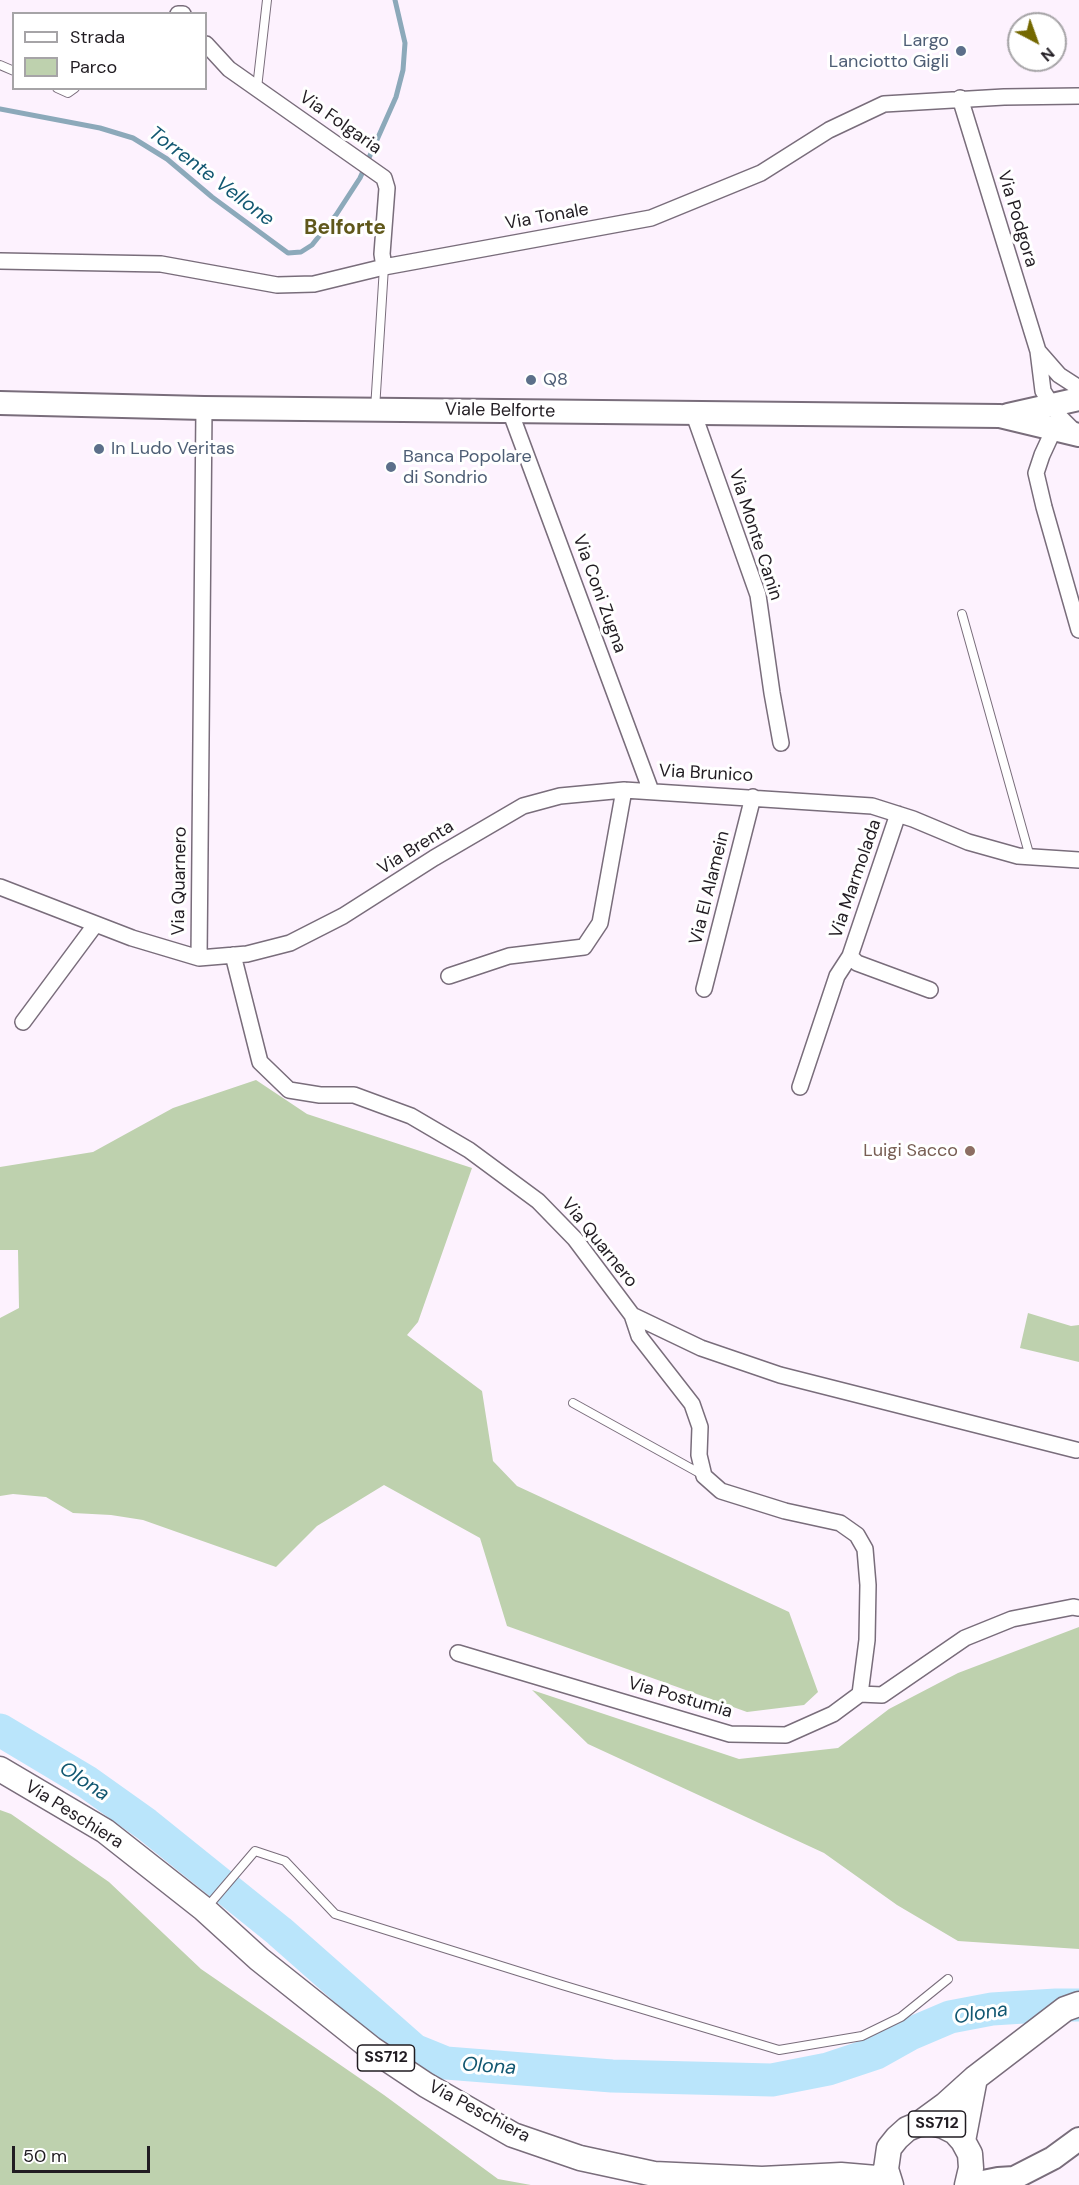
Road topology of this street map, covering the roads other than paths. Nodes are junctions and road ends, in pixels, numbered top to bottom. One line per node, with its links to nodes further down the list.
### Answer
1 (267, 0): 3 (lane)
2 (207, 45): 3 (street, Via Folgaria)
3 (257, 88): 7 (street, Via Folgaria)
4 (1079, 96): 5 (street, Via Tonale)
5 (960, 98): 7 (street, Via Tonale); 8 (street, Via Podgora)
6 (0, 261): 7 (street, Via Tonale)
7 (384, 267): 15 (lane, Via Folgaria)
8 (1038, 351): 9 (street, Via Podgora); 12 (street, Via Podgora)
9 (1079, 388)
10 (1079, 399): 12 (main road, Viale Belforte)
11 (0, 403): 13 (main road, Viale Belforte)
12 (1053, 405): 18 (main road, Viale Belforte); 20 (street, Via Podgora)
13 (204, 408): 15 (main road, Viale Belforte); 34 (street, Via Quarnero)
14 (1079, 408): 20 (main road)
15 (375, 410): 16 (main road, Viale Belforte)
16 (510, 411): 17 (main road, Viale Belforte); 25 (street, Via Coni Zugna)
17 (693, 412): 18 (main road, Viale Belforte); 23 (street, Via Monte Canin)
18 (1000, 416): 19 (main road, Viale Belforte)
19 (1054, 429): 20 (main road, Viale Belforte); 22 (street)
20 (1078, 431)
21 (962, 614): 28 (lane)
22 (1079, 630)
23 (781, 743)
24 (624, 790): 25 (street, Via Brunico); 32 (street, Via Brenta); 35 (street)
25 (651, 791): 26 (street, Via Brunico)
26 (753, 797): 27 (street, Via Brunico); 36 (street, Via El Alamein)
27 (898, 814): 28 (street, Via Brunico); 33 (street, Via Marmolada)
28 (1030, 857): 29 (street, Via Brunico)
29 (1079, 860)
30 (0, 887): 31 (street)
31 (95, 925): 34 (street); 38 (street)
32 (233, 955): 34 (street, Via Quarnero); 40 (street, Via Quarnero)
33 (850, 956): 37 (street, Via Marmolada); 39 (street, Via Marmolada)
34 (199, 958)
35 (449, 976)
36 (704, 989)
37 (930, 990)
38 (23, 1022)
39 (800, 1087)
40 (632, 1315): 42 (street, Via Quarnero); 43 (street, Via Quarnero)
41 (573, 1403): 43 (lane)
42 (1076, 1450)
43 (704, 1476): 46 (street)
44 (1079, 1608): 46 (street, Via Postumia)
45 (458, 1653): 46 (street, Via Postumia)
46 (860, 1694)
47 (0, 1769): 48 (main road, Via Peschiera / SS712)
48 (209, 1905): 49 (lane); 56 (main road, Via Peschiera / SS712)
49 (948, 1979)
50 (1079, 2004): 51 (main road, SS712)
51 (975, 2078): 52 (main road, Via Peschiera / SS712); 54 (main road, SS712)
52 (919, 2124): 54 (main road, SS712); 55 (main road, Via Peschiera / SS712)
53 (1079, 2139): 57 (main road)
54 (963, 2141): 57 (main road, SS712)
55 (890, 2148): 56 (main road, Via Peschiera / SS712); 58 (main road, Via Peschiera / SS712)
56 (841, 2175): 58 (main road, Via Peschiera / SS712)
57 (969, 2180)
58 (889, 2182)

